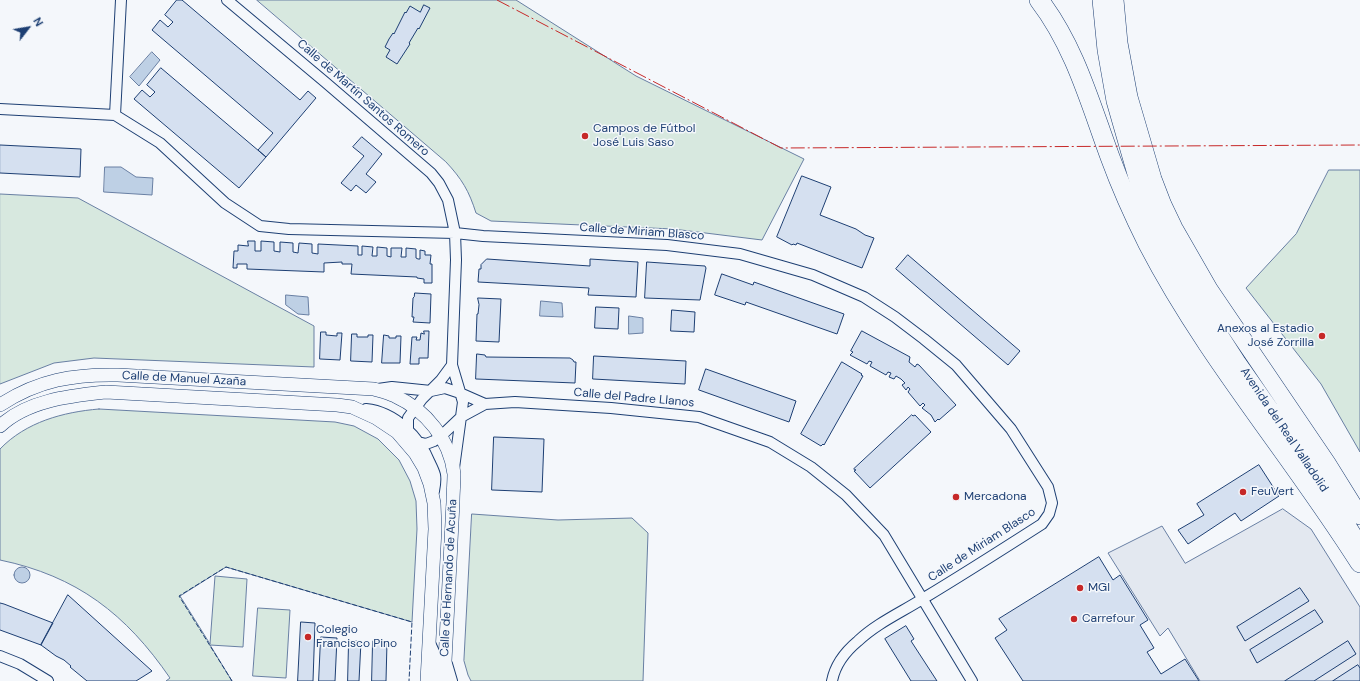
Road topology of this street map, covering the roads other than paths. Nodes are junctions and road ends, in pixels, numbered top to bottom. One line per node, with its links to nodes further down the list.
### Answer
1 (121, 0): 7 (street)
2 (227, 0): 8 (street, Calle de Martín Santos Romero)
3 (1039, 0): 25 (highway)
4 (1101, 0): 24 (highway, Avenida del Real Valladolid)
5 (1115, 0): 23 (highway, Avenida del Real Valladolid)
6 (0, 109): 7 (street, Calle de Miriam Blasco)
7 (115, 115): 8 (street, Calle de Miriam Blasco)
8 (455, 233): 9 (street, Calle de Hernando de Acuña); 26 (street, Calle de Miriam Blasco)
9 (452, 365): 11 (street); 12 (street, Calle de Hernando de Acuña)
10 (374, 389): 11 (street, Calle de Manuel Azaña); 14 (street, Calle de Manuel Azaña); 15 (street, Calle de Manuel Azaña)
11 (431, 391): 12 (street, Calle de Manuel Azaña); 15 (street)
12 (460, 393): 13 (street, Calle del Padre Llanos); 16 (street, Calle de Hernando de Acuña)
13 (485, 404): 16 (street, Calle del Padre Llanos); 26 (street, Calle del Padre Llanos)
14 (0, 405)
15 (415, 408): 18 (street); 19 (street, Calle de Hernando de Acuña)
16 (461, 417): 19 (street); 21 (street, Calle de Hernando de Acuña)
17 (1, 423): 18 (street, Calle de Manuel Azaña)
18 (402, 431): 20 (street, Calle de Hernando de Acuña); 22 (street, Calle de Hernando de Acuña)
19 (441, 436): 20 (street); 21 (street, Calle de Hernando de Acuña)
20 (418, 442): 22 (street, Calle de Hernando de Acuña)
21 (454, 474): 29 (street, Calle de Hernando de Acuña)
22 (434, 503): 27 (street, Calle de Hernando de Acuña)
23 (1360, 516)
24 (1360, 546)
25 (1360, 563)
26 (923, 599): 35 (street, Calle de Miriam Blasco); 36 (street, Calle del Padre Llanos)
27 (429, 641): 31 (street, Calle de Hernando de Acuña); 32 (street, Calle de Hernando de Acuña)
28 (0, 656): 30 (street)
29 (445, 657): 33 (street, Calle de Hernando de Acuña); 34 (street)
30 (48, 681)
31 (427, 681)
32 (436, 681)
33 (444, 681)
34 (452, 681)
35 (832, 681)
36 (972, 681)

